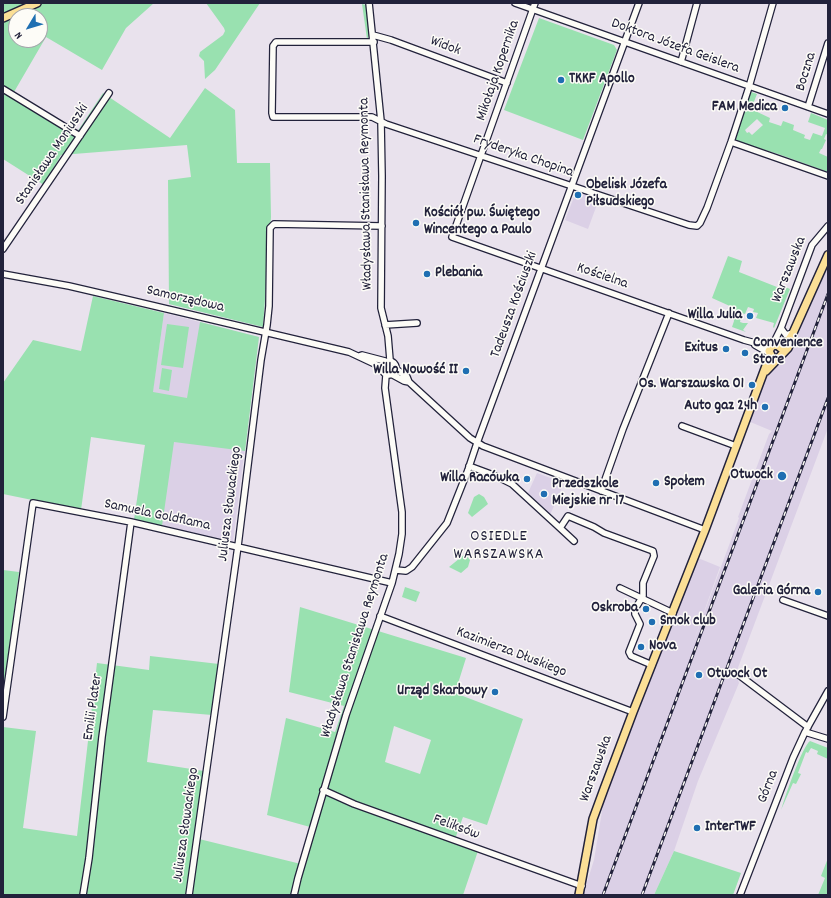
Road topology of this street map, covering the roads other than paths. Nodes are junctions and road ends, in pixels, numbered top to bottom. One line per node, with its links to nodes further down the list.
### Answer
1 (37, 3): 9 (main road)
2 (369, 3): 10 (street, Władysława Stanisława Reymonta)
3 (515, 3): 8 (street, Doktora Józefa Geislera)
4 (535, 3): 8 (street, Mikołaja Kopernika)
5 (639, 3): 11 (street, Tadeusza Kościuszki)
6 (697, 3): 14 (street)
7 (773, 3): 16 (street, Fryderyka Chopina)
8 (533, 9): 11 (street, Doktora Józefa Geislera); 15 (street, Mikołaja Kopernika)
9 (3, 18)
10 (373, 35): 12 (street, Władysława Stanisława Reymonta); 15 (street, Widok)
11 (624, 41): 14 (street, Doktora Józefa Geislera); 26 (street, Tadeusza Kościuszki)
12 (374, 42): 21 (street, Władysława Stanisława Reymonta); 21 (street, Fryderyka Chopina)
13 (828, 43): 19 (street, Boczna)
14 (681, 62): 16 (street, Doktora Józefa Geislera)
15 (507, 83): 24 (street, Mikołaja Kopernika)
16 (749, 87): 19 (street, Doktora Józefa Geislera); 23 (street, Fryderyka Chopina)
17 (3, 89): 22 (street)
18 (109, 93): 22 (street, Stanisława Moniuszki)
19 (808, 107): 20 (street, Doktora Józefa Geislera)
20 (828, 114)
21 (381, 121): 24 (street, Fryderyka Chopina); 27 (street, Władysława Stanisława Reymonta)
22 (80, 136): 30 (street, Stanisława Moniuszki)
23 (730, 142): 25 (street); 26 (street, Fryderyka Chopina)
24 (481, 156): 26 (street, Fryderyka Chopina); 29 (street, Mikołaja Kopernika)
25 (828, 176)
26 (572, 186): 32 (street, Tadeusza Kościuszki)
27 (382, 226): 36 (street, Władysława Stanisława Reymonta); 38 (street, Juliusza Słowackiego)
28 (828, 226): 37 (street, Warszawska)
29 (452, 237): 32 (street, Kościelna)
30 (3, 249)
31 (828, 255): 39 (main road, Warszawska)
32 (541, 268): 34 (street, Kościelna); 48 (street, Tadeusza Kościuszki)
33 (3, 274): 38 (street, Samorządowa)
34 (669, 313): 40 (street, Kościelna); 51 (street)
35 (417, 323): 36 (street)
36 (385, 325): 42 (street, Władysława Stanisława Reymonta)
37 (781, 328): 39 (street, Warszawska); 40 (street, Warszawska)
38 (266, 332): 41 (street, Samorządowa); 56 (street, Juliusza Słowackiego)
39 (793, 333): 40 (main road, Warszawska)
40 (775, 350): 49 (main road, Warszawska)
41 (359, 356): 42 (street, Samorządowa); 43 (street, Samorządowa)
42 (388, 361): 43 (street); 44 (street)
43 (381, 367): 45 (street)
44 (396, 369): 45 (street); 46 (street)
45 (390, 375): 46 (street); 57 (street, Władysława Stanisława Reymonta)
46 (409, 382): 48 (street)
47 (682, 426): 49 (street)
48 (477, 443): 50 (street, Tadeusza Kościuszki); 51 (street)
49 (736, 446): 54 (main road, Warszawska)
50 (469, 466): 53 (street); 57 (street, Tadeusza Kościuszki)
51 (601, 491): 54 (street)
52 (131, 522): 56 (street, Samuela Goldflama); 69 (street, Samuela Goldflama); 74 (street, Emilii Plater)
53 (560, 528): 55 (street); 60 (street)
54 (705, 530): 62 (main road, Warszawska)
55 (574, 542)
56 (238, 546): 58 (street, Samuela Goldflama); 75 (street, Juliusza Słowackiego)
57 (396, 570): 58 (street, Władysława Stanisława Reymonta)
58 (392, 584): 63 (street, Władysława Stanisława Reymonta)
59 (620, 588): 60 (street)
60 (642, 598): 62 (street); 65 (street)
61 (783, 600): 64 (street)
62 (673, 613): 65 (main road, Warszawska)
63 (380, 616): 68 (street, Kazimierza Dłuskiego); 72 (street, Władysława Stanisława Reymonta)
64 (828, 616)
65 (652, 664): 68 (main road, Warszawska)
66 (739, 675): 70 (street)
67 (828, 691): 70 (street, Górna)
68 (632, 712): 73 (main road, Warszawska)
69 (3, 717)
70 (806, 729): 71 (street); 78 (street, Górna)
71 (828, 739)
72 (323, 790): 73 (street, Feliksów); 76 (street, Władysława Stanisława Reymonta)
73 (582, 886): 77 (main road, Warszawska)
74 (83, 895)
75 (189, 895)
76 (294, 895)
77 (579, 895)
78 (740, 895)

